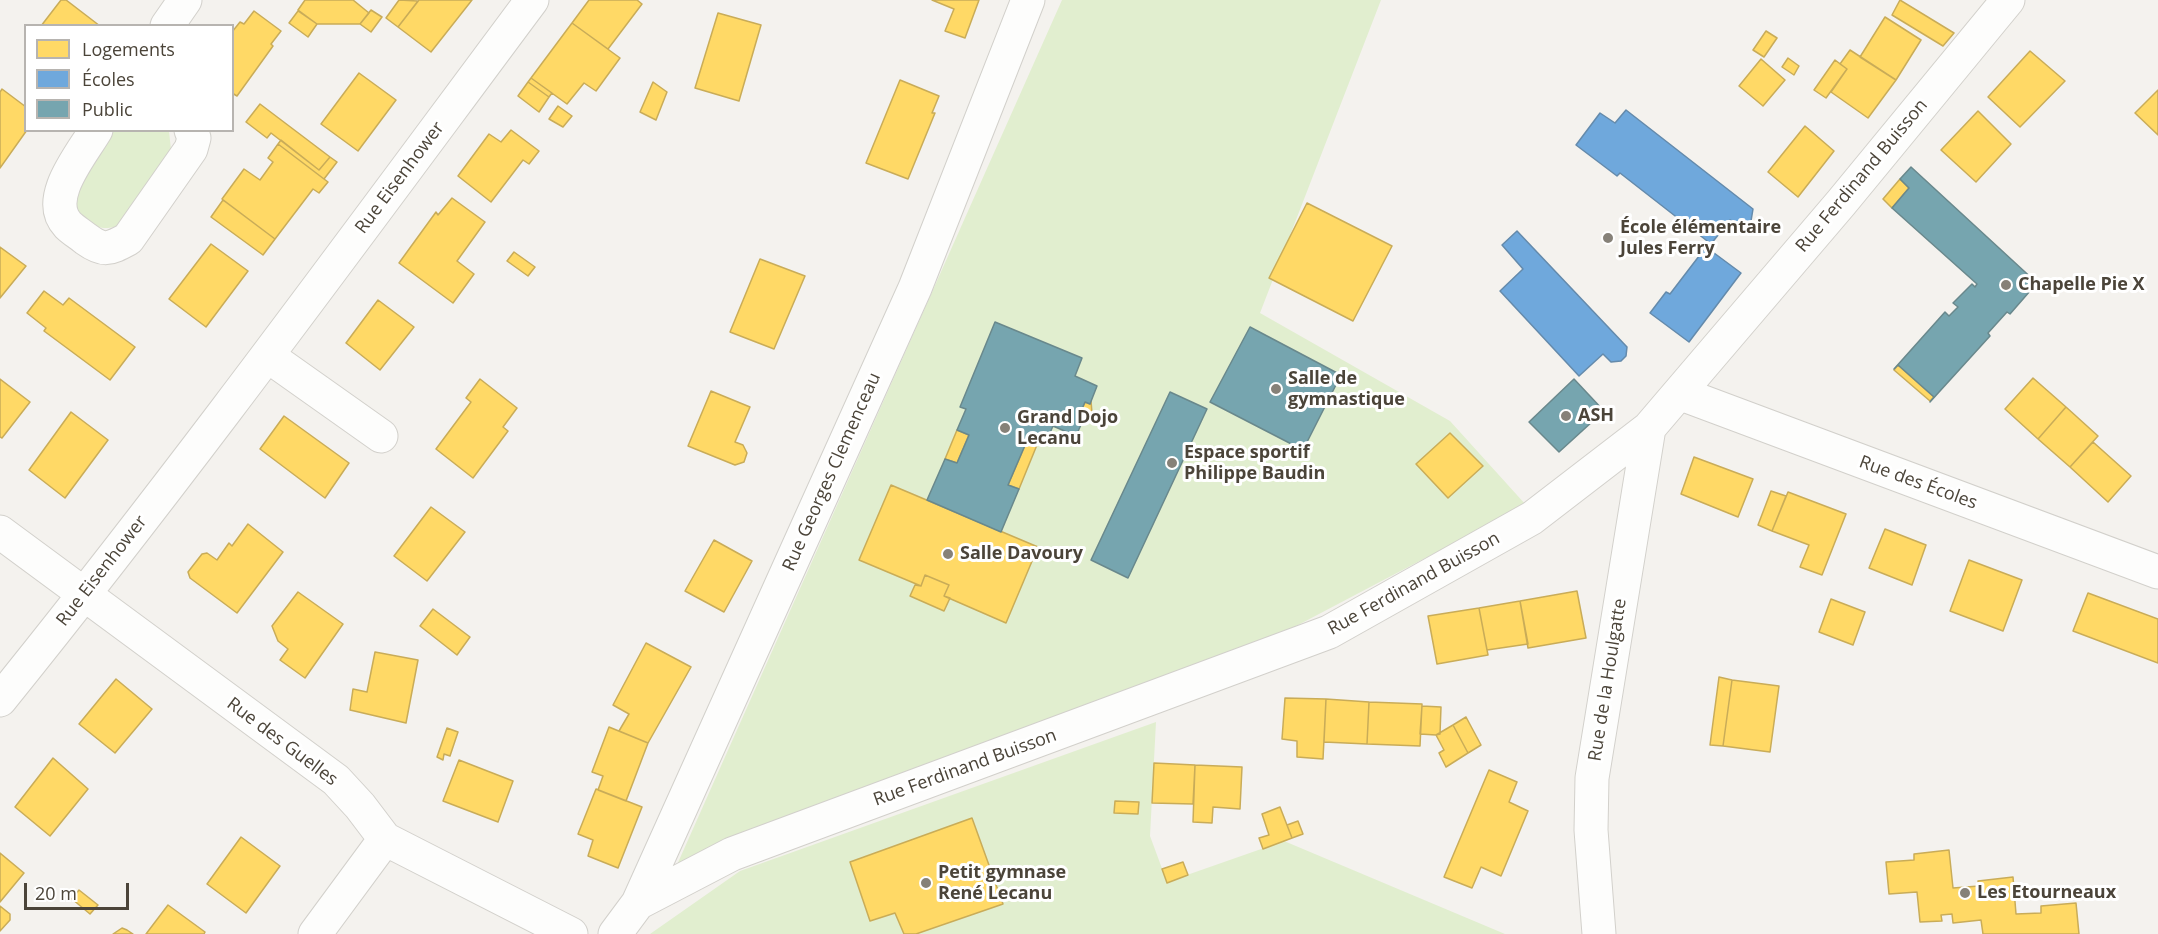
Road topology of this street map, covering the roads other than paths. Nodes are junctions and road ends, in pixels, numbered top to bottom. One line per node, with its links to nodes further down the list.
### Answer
1 (184, 0): 5 (street)
2 (532, 0): 8 (street, Rue Eisenhower)
3 (1028, 0): 17 (street, Rue Georges Clemenceau)
4 (2008, 0): 9 (street, Rue Ferdinand Buisson)
5 (167, 24)
6 (95, 132): 7 (street)
7 (191, 132)
8 (268, 356): 11 (street); 14 (street, Rue Eisenhower)
9 (1679, 393): 10 (street, Rue Ferdinand Buisson); 13 (street, Rue des Écoles)
10 (1648, 428): 17 (street, Rue Ferdinand Buisson); 21 (street, Rue de la Houlgatte)
11 (381, 435)
12 (0, 532): 14 (street, Rue des Guelles)
13 (2158, 572)
14 (84, 596): 15 (street, Rue Eisenhower); 16 (street, Rue des Guelles)
15 (0, 700)
16 (385, 839): 18 (street); 19 (street, Rue des Guelles)
17 (638, 903): 20 (street, Rue Georges Clemenceau)
18 (315, 934)
19 (571, 934)
20 (615, 934)
21 (1599, 934)

